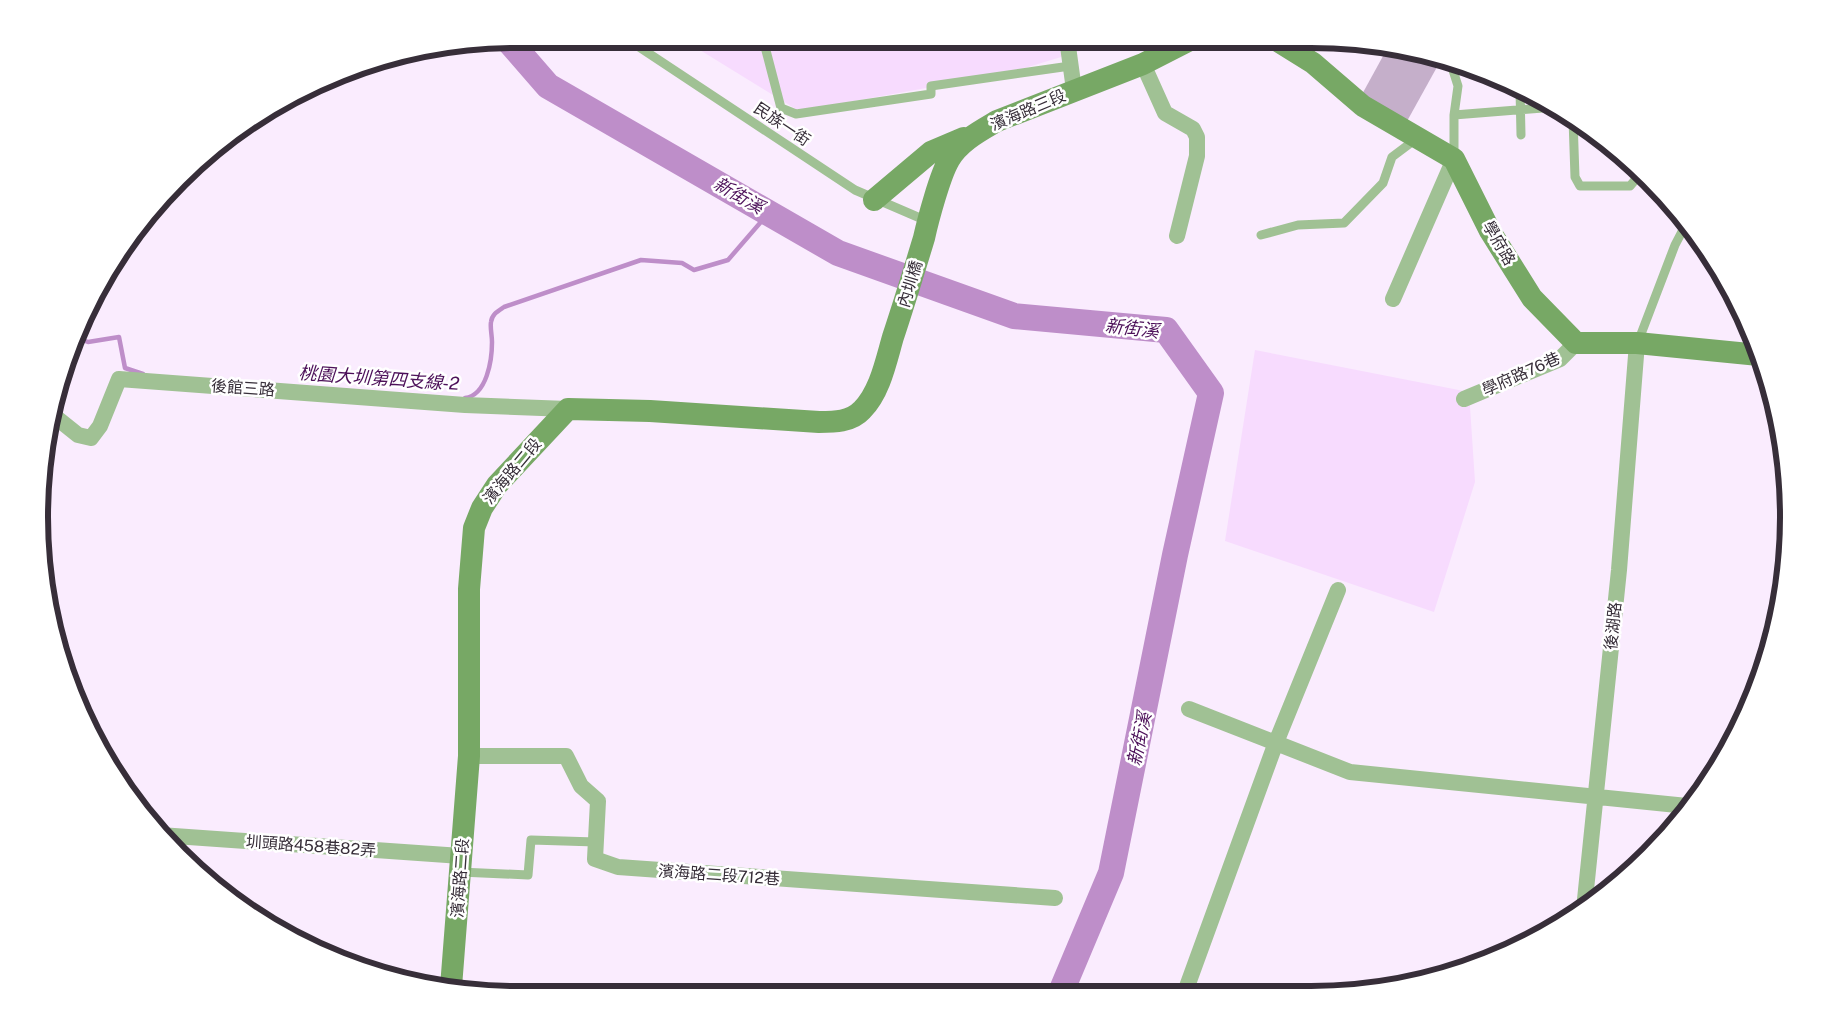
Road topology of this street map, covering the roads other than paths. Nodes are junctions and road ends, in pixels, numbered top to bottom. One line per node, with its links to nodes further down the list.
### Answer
1 (640, 48): 20 (lane, 民族一街)
2 (765, 48): 7 (lane)
3 (1068, 48): 7 (street)
4 (1174, 48): 6 (street, 濱海路三段)
5 (1289, 48): 17 (street)
6 (1143, 64): 9 (street, 濱海路三段); 23 (street)
7 (1070, 66): 9 (street)
8 (1453, 69): 13 (lane)
9 (1074, 90): 15 (street, 濱海路三段)
10 (1520, 97): 12 (lane)
11 (1542, 108): 12 (lane)
12 (1521, 110): 13 (lane); 16 (lane)
13 (1454, 115): 18 (lane)
14 (1573, 128): 19 (lane)
15 (976, 133): 20 (street); 21 (street, 濱海路三段)
16 (1520, 135)
17 (1419, 137): 18 (street); 24 (lane)
18 (1454, 159): 25 (street); 27 (street, 學府路)
19 (1637, 179)
20 (874, 200): 21 (lane, 民族一街)
21 (926, 230): 30 (street, 內圳橋)
22 (1682, 230): 26 (lane)
23 (1177, 236)
24 (1261, 236)
25 (1393, 299)
26 (1637, 343): 27 (street); 28 (street); 36 (street, 後湖路)
27 (1576, 344): 29 (street, 學府路76巷)
28 (1752, 354)
29 (1464, 399)
30 (568, 409): 31 (street, 後館三路); 35 (street, 濱海路二段)
31 (58, 419)
32 (1338, 590): 34 (street)
33 (1189, 710): 34 (street)
34 (1274, 744): 36 (street); 44 (street)
35 (469, 756): 39 (street, 濱海路二段712巷); 40 (street, 濱海路二段)
36 (1595, 796): 37 (street); 42 (street, 後湖路)
37 (1681, 805)
38 (172, 835): 40 (street, 圳頭路458巷82弄)
39 (596, 842): 40 (lane); 41 (street, 濱海路二段712巷)
40 (461, 864): 43 (street, 濱海路二段)
41 (1055, 898)
42 (1585, 898)
43 (451, 981)
44 (1187, 986)

